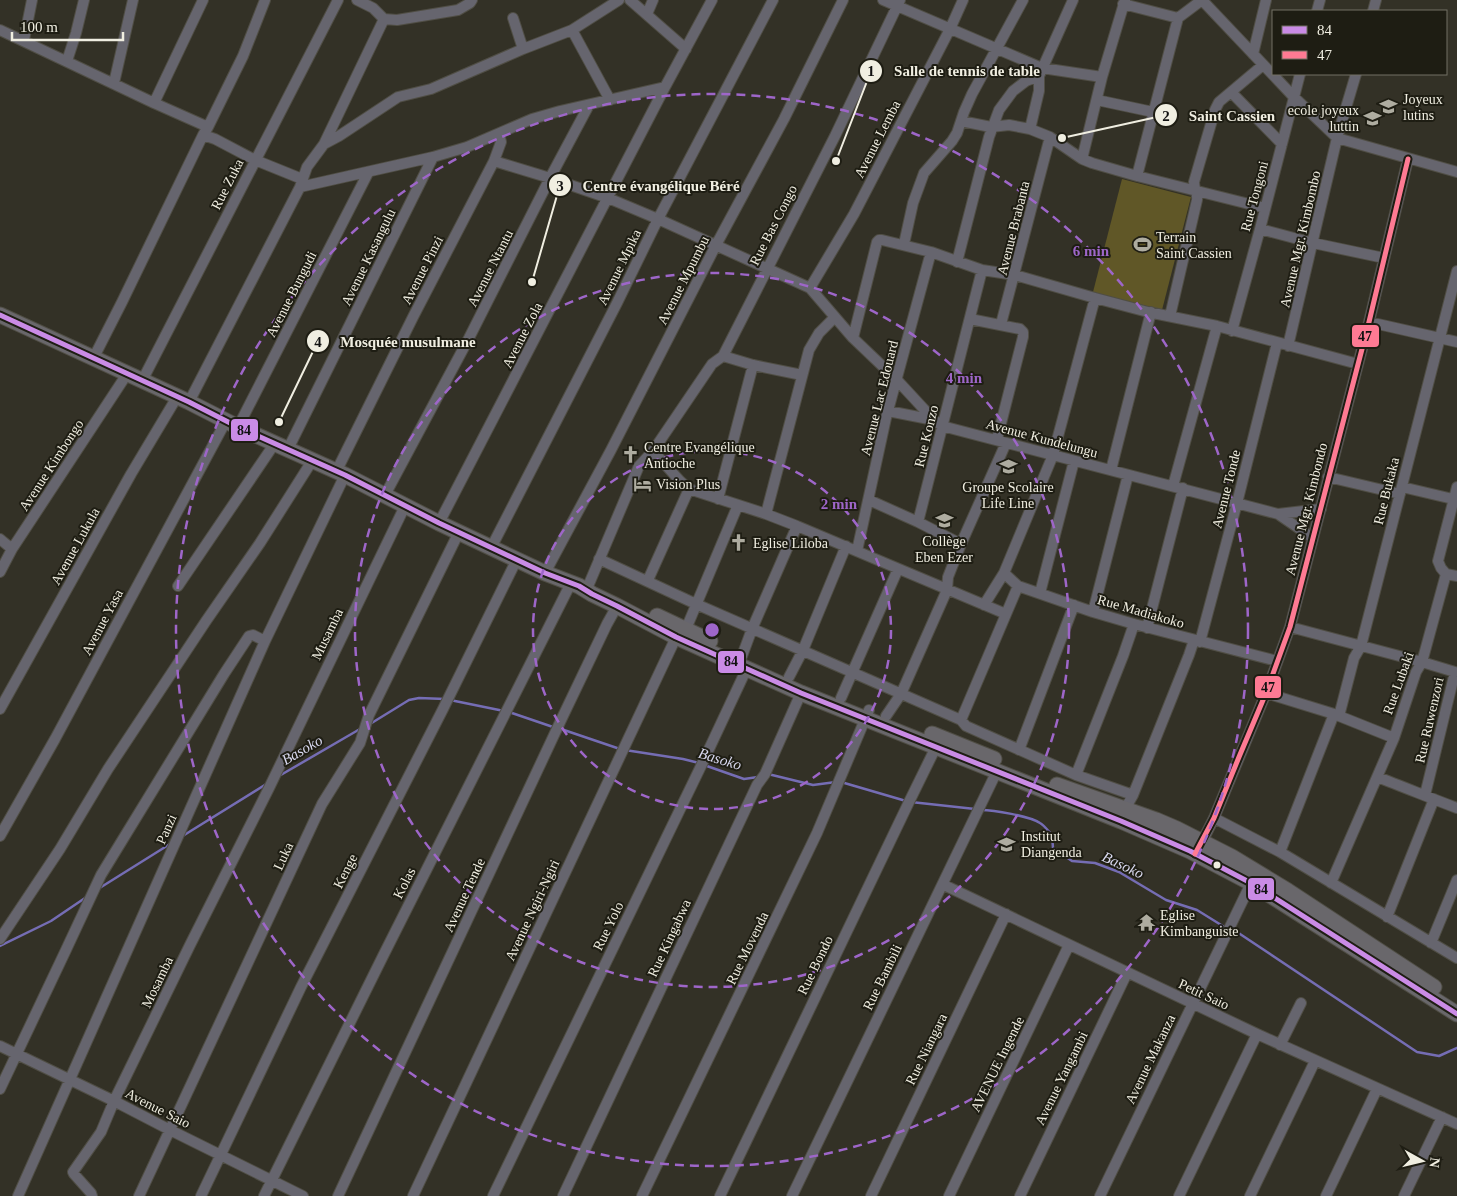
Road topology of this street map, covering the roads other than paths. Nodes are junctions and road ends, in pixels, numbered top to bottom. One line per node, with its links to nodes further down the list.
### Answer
1 (32, 0): 30 (street)
2 (84, 0): 35 (street)
3 (133, 0): 43 (street)
4 (203, 0): 49 (street)
5 (265, 0): 55 (street)
6 (338, 0): 64 (street, Rue Zuka)
7 (357, 0): 26 (street)
8 (472, 0): 26 (street)
9 (619, 0): 29 (street)
10 (630, 0): 23 (street)
11 (653, 0): 23 (street)
12 (712, 0): 32 (street, Avenue Zola)
13 (773, 0): 74 (street, Avenue Mpika)
14 (843, 0): 78 (street, Avenue Mpumbu)
15 (883, 0): 22 (street)
16 (963, 0): 27 (street, Avenue Lemba)
17 (1023, 0): 33 (street)
18 (1073, 0): 37 (street)
19 (1202, 0): 25 (street); 34 (street)
20 (1266, 0): 34 (street)
21 (1124, 2): 25 (street); 42 (street)
22 (898, 3): 27 (street); 82 (street, Rue Bas Congo)
23 (646, 14): 32 (street)
24 (513, 18): 31 (street)
25 (1178, 18): 51 (street)
26 (384, 19): 59 (street)
27 (950, 29): 33 (street); 86 (street, Avenue Lemba)
28 (0, 30): 30 (street)
29 (572, 30): 31 (street); 47 (street)
30 (24, 40): 35 (street)
31 (523, 49): 59 (street)
32 (686, 49): 44 (street, Avenue Zola)
33 (996, 49): 37 (street); 52 (street)
34 (1252, 54): 36 (street)
35 (67, 61): 43 (street)
36 (1263, 65): 38 (street); 45 (street)
37 (1041, 72): 42 (street); 53 (street); 54 (street)
38 (1272, 74)
39 (1273, 75): 46 (street)
40 (1300, 75): 46 (street, Rue Tongoni)
41 (1356, 75): 58 (street, Avenue Mgr. Kimbombo)
42 (1102, 77): 48 (street)
43 (114, 84): 49 (street)
44 (665, 87): 47 (street); 72 (street, Avenue Zola)
45 (1231, 92): 60 (street); 71 (street)
46 (1294, 97): 58 (street); 60 (street, Rue Tongoni)
47 (610, 100): 50 (street)
48 (1097, 100): 51 (street); 62 (street)
49 (154, 103): 55 (street)
50 (589, 105): 56 (street); 69 (street, Avenue Ntantu)
51 (1153, 112): 68 (street)
52 (961, 121): 53 (street); 77 (street)
53 (992, 127): 54 (street); 81 (street)
54 (1030, 129): 57 (street)
55 (206, 131): 64 (street); 103 (street)
56 (500, 134): 61 (street); 65 (street, Avenue Pinzi)
57 (1050, 137): 62 (street); 85 (street, Avenue Brabanta)
58 (1337, 138): 63 (street); 76 (street, Avenue Mgr. Kimbombo)
59 (324, 144): 70 (street, Avenue Lukula)
60 (1282, 144): 73 (street, Rue Tongoni)
61 (433, 157): 67 (street); 115 (street, Avenue Kasangulu)
62 (1082, 159): 68 (street)
63 (1408, 159): 66 (street); 80 (street, Avenue Mgr. Kimbondo)
64 (255, 160): 70 (street); 109 (street, Rue Zuka)
65 (494, 162): 69 (street); 121 (street, Avenue Pinzi)
66 (1457, 172)
67 (368, 173): 70 (street); 113 (street, Avenue Bungudi)
68 (1136, 176): 71 (street)
69 (550, 178): 72 (street); 128 (street, Avenue Ntantu)
70 (301, 183): 110 (street, Avenue Lukula)
71 (1196, 191): 73 (street); 91 (street)
72 (608, 198): 74 (street); 139 (street, Avenue Zola)
73 (1265, 208): 75 (street, Rue Tongoni)
74 (658, 219): 78 (street); 146 (street, Avenue Mpika)
75 (1260, 229): 76 (street); 96 (street, Rue Tongoni)
76 (1313, 243): 80 (street); 101 (street, Avenue Mgr. Kimbombo)
77 (904, 244): 79 (street); 97 (street)
78 (716, 245): 82 (street); 153 (street, Avenue Mpumbu)
79 (930, 252): 81 (street); 108 (street, Avenue Lac Edouard)
80 (1384, 258): 93 (street, Avenue Mgr. Kimbondo)
81 (957, 262): 83 (street)
82 (767, 267): 86 (street); 102 (street, Rue Bas Congo)
83 (982, 270): 85 (street); 92 (street, Rue Konzo)
84 (1457, 271): 98 (street, Rue Bukaka)
85 (1015, 275): 87 (street); 94 (street, Avenue Brabanta)
86 (810, 288): 90 (street)
87 (1095, 298): 88 (street); 117 (street)
88 (1152, 312): 91 (street); 120 (street)
89 (0, 315): 103 (highway)
90 (835, 316): 97 (street); 107 (street)
91 (1170, 316): 95 (street)
92 (970, 319): 94 (street); 112 (street, Rue Konzo)
93 (1370, 322): 98 (street); 104 (street, Avenue Mgr. Kimbondo)
94 (1002, 324): 114 (street)
95 (1218, 326): 96 (street); 125 (street)
96 (1232, 331): 100 (street)
97 (853, 338): 108 (street)
98 (1440, 338): 99 (street); 127 (street, Rue Bukaka)
99 (1457, 342)
100 (1277, 343): 101 (street); 132 (street, Avenue Tonde)
101 (1288, 346): 104 (street)
102 (723, 356): 105 (street); 116 (street, Rue Bas Congo)
103 (94, 359): 106 (highway)
104 (1358, 364): 123 (street, Avenue Mgr. Kimbondo)
105 (753, 365): 107 (street); 129 (street)
106 (127, 374): 109 (highway); 147 (street, Avenue Kimbongo)
107 (802, 375): 136 (street)
108 (897, 380): 111 (street, Avenue Lac Edouard); 112 (street)
109 (142, 381): 110 (highway)
110 (183, 400): 113 (highway); 188 (street, Avenue Lukula)
111 (888, 411): 112 (street, Avenue Kundelungu); 131 (street, Avenue Lac Edouard)
112 (938, 423): 114 (street, Avenue Kundelungu); 138 (street, Rue Konzo)
113 (232, 424): 115 (highway); 205 (street, Avenue Yasa)
114 (1002, 441): 117 (street, Avenue Kundelungu); 144 (street)
115 (282, 446): 118 (highway); 158 (street, Avenue Kasangulu)
116 (653, 451): 126 (street); 150 (street, Rue Bas Congo)
117 (1053, 455): 119 (street, Avenue Kundelungu); 154 (street)
118 (312, 461): 121 (highway); 214 (street)
119 (1074, 461): 120 (street, Avenue Kundelungu); 162 (street)
120 (1111, 470): 122 (street, Avenue Kundelungu)
121 (340, 474): 128 (highway); 174 (street, Panzi)
122 (1128, 475): 125 (street, Avenue Kundelungu); 167 (street)
123 (1328, 477): 127 (street); 135 (street, Avenue Mgr. Kimbondo)
124 (1457, 486): 130 (street, Rue Lubaki)
125 (1178, 487): 132 (street, Avenue Kundelungu); 171 (street)
126 (689, 488): 129 (street); 157 (street)
127 (1401, 490): 130 (street); 176 (street, Rue Bukaka)
128 (385, 495): 133 (highway)
129 (718, 499): 134 (street)
130 (1453, 499): 155 (street, Rue Lubaki)
131 (869, 500): 138 (street); 148 (street, Avenue Lac Edouard)
132 (1237, 503): 137 (street, Avenue Kundelungu); 175 (street, Avenue Tonde)
133 (405, 506): 139 (highway); 197 (street, Musamba)
134 (738, 506): 136 (street); 163 (street, Avenue Ngiri-Ngiri)
135 (1321, 509): 137 (street); 142 (street, Avenue Mgr. Kimbondo)
136 (766, 514): 140 (street)
137 (1278, 514): 142 (street, Avenue Kundelungu)
138 (918, 522): 144 (street)
139 (439, 524): 141 (highway)
140 (797, 526): 145 (street); 172 (street, Rue Yolo)
141 (459, 532): 146 (highway); 234 (street, Luka)
142 (1313, 538): 170 (street, Avenue Mgr. Kimbondo)
143 (0, 539): 147 (street)
144 (961, 544): 161 (street)
145 (846, 546): 148 (street); 177 (street)
146 (491, 548): 149 (highway)
147 (12, 549): 152 (street, Avenue Kimbongo)
148 (857, 551): 151 (street)
149 (517, 559): 153 (highway); 235 (street, Kenge)
150 (599, 559): 157 (street); 160 (street, Kolas)
151 (898, 569): 161 (street); 181 (street)
152 (0, 572)
153 (545, 572): 160 (highway)
154 (1004, 573): 159 (street, Rue Madiakoko); 164 (street)
155 (1446, 574): 156 (street); 180 (street, Rue Lubaki)
156 (1457, 576)
157 (648, 580): 163 (street)
158 (178, 586)
159 (1018, 586): 162 (street, Rue Madiakoko); 168 (street)
160 (581, 587): 166 (highway); 173 (highway); 236 (street, Kolas)
161 (947, 590): 164 (street); 186 (street)
162 (1040, 593): 165 (street, Rue Madiakoko)
163 (696, 604): 172 (street); 173 (street, Avenue Ngiri-Ngiri)
164 (984, 605): 168 (street)
165 (1074, 605): 167 (street, Rue Madiakoko); 195 (street)
166 (617, 606): 173 (highway); 243 (street, Avenue Tende)
167 (1093, 612): 169 (street, Rue Madiakoko)
168 (1006, 614): 192 (street)
169 (1134, 624): 171 (street, Rue Madiakoko); 198 (street)
170 (1290, 627): 176 (street, Rue Ruwenzori); 178 (street, Avenue Mgr. Kimbondo)
171 (1147, 628): 175 (street, Rue Madiakoko)
172 (752, 629): 177 (street); 179 (street, Rue Yolo)
173 (681, 631): 179 (highway); 244 (street, Avenue Ngiri-Ngiri)
174 (266, 640): 226 (street); 228 (street, Panzi)
175 (1197, 641): 178 (street, Rue Madiakoko); 200 (street, Avenue Tonde)
176 (1361, 646): 180 (street, Rue Ruwenzori); 190 (street, Rue Bukaka)
177 (802, 650): 181 (street); 183 (street)
178 (1277, 661): 185 (street, Avenue Mgr. Kimbondo)
179 (745, 662): 183 (highway); 184 (highway); 245 (street, Rue Yolo)
180 (1422, 662): 182 (street, Rue Ruwenzori); 193 (street, Rue Lubaki)
181 (852, 672): 186 (street); 187 (street)
182 (1456, 672): 201 (street, Rue Ruwenzori)
183 (790, 677): 187 (highway)
184 (801, 693): 189 (highway); 246 (street, Rue Kingabwa)
185 (1266, 693): 190 (street); 204 (street, Avenue Mgr. Kimbondo)
186 (901, 694): 191 (street); 192 (street)
187 (841, 698): 189 (highway)
188 (0, 710)
189 (867, 714): 191 (highway); 194 (highway); 247 (street, Rue Movenda)
190 (1337, 715): 193 (street); 207 (street, Rue Bukaka)
191 (886, 716): 203 (highway)
192 (961, 720): 195 (street)
193 (1394, 738): 199 (street, Rue Lubaki)
194 (936, 747): 196 (highway); 248 (street, Rue Bondo)
195 (1019, 750): 198 (street)
196 (997, 771): 206 (highway); 210 (street, Rue Bambili)
197 (275, 774): 231 (street, Mosamba)
198 (1076, 775): 200 (street)
199 (1377, 777): 201 (street); 211 (street, Rue Lubaki)
200 (1133, 795): 203 (street, Avenue Tonde)
201 (1430, 797): 202 (street); 213 (street, Rue Ruwenzori)
202 (1457, 808)
203 (1125, 809): 206 (highway)
204 (1214, 818): 206 (street, Avenue Mgr. Kimbondo); 207 (street)
205 (0, 836)
206 (1199, 848): 208 (highway)
207 (1280, 852): 211 (street)
208 (1254, 877): 220 (highway); 221 (street, Avenue Makanza); 222 (highway)
209 (1457, 880): 215 (street)
210 (943, 883): 212 (street, Petit Saio); 249 (street, Rue Bambili)
211 (1331, 883): 213 (street)
212 (1006, 914): 216 (street, Petit Saio); 250 (street, Rue Niangara)
213 (1387, 917): 215 (street)
214 (0, 939)
215 (1431, 943): 217 (street)
216 (1069, 945): 218 (street, Petit Saio); 251 (street, AVENUE Ingende)
217 (1457, 958)
218 (1127, 973): 221 (street, Petit Saio); 252 (street, Avenue Yangambi)
219 (1301, 1003): 224 (street)
220 (1457, 1003)
221 (1192, 1004): 223 (street, Petit Saio); 253 (street, Avenue Makanza)
222 (1457, 1014)
223 (1257, 1034): 224 (street, Petit Saio); 254 (street)
224 (1280, 1045): 227 (street, Petit Saio)
225 (0, 1046): 226 (street, Avenue Saio)
226 (16, 1054): 228 (street, Avenue Saio); 229 (street)
227 (1315, 1061): 230 (street, Petit Saio); 255 (street)
228 (70, 1080): 231 (street, Avenue Saio); 237 (street, Panzi)
229 (0, 1089)
230 (1377, 1089): 232 (street, Petit Saio); 256 (street)
231 (114, 1101): 234 (street, Avenue Saio); 238 (street, Mosamba)
232 (1442, 1117): 233 (street, Petit Saio); 257 (street)
233 (1457, 1124)
234 (170, 1130): 235 (street, Avenue Saio); 239 (street, Luka)
235 (221, 1155): 236 (street, Avenue Saio); 240 (street, Kenge)
236 (272, 1181): 241 (street, Kolas); 242 (street, Avenue Saio)
237 (18, 1196)
238 (92, 1196)
239 (139, 1196)
240 (201, 1196)
241 (264, 1196)
242 (303, 1196)
243 (338, 1196)
244 (413, 1196)
245 (493, 1196)
246 (563, 1196)
247 (642, 1196)
248 (720, 1196)
249 (792, 1196)
250 (871, 1196)
251 (949, 1196)
252 (1020, 1196)
253 (1100, 1196)
254 (1179, 1196)
255 (1250, 1196)
256 (1326, 1196)
257 (1404, 1196)

